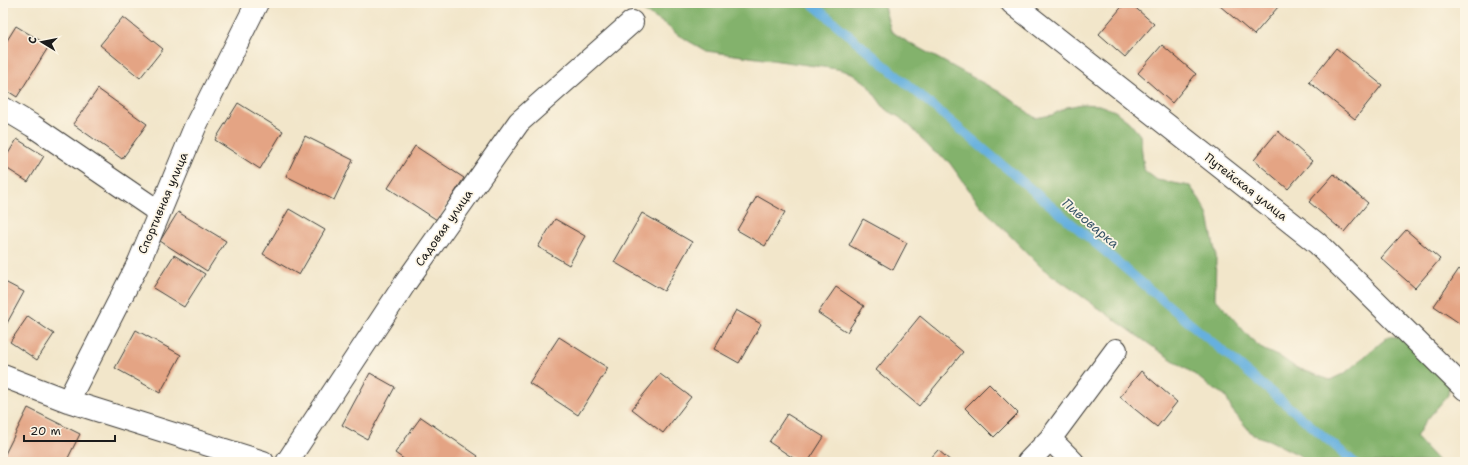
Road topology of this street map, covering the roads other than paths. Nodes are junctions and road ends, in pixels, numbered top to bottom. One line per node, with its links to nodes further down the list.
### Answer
1 (257, 3): 5 (street, Спортивная улица)
2 (1012, 3): 8 (street, Путейская улица)
3 (632, 22): 12 (street, Садовая улица)
4 (3, 108): 5 (street)
5 (159, 212): 9 (street, Спортивная улица)
6 (1116, 350): 10 (street)
7 (3, 376): 9 (street)
8 (1465, 389)
9 (68, 401): 11 (street)
10 (1050, 439): 13 (street); 14 (street)
11 (262, 462)
12 (287, 462)
13 (1028, 462)
14 (1073, 462)

